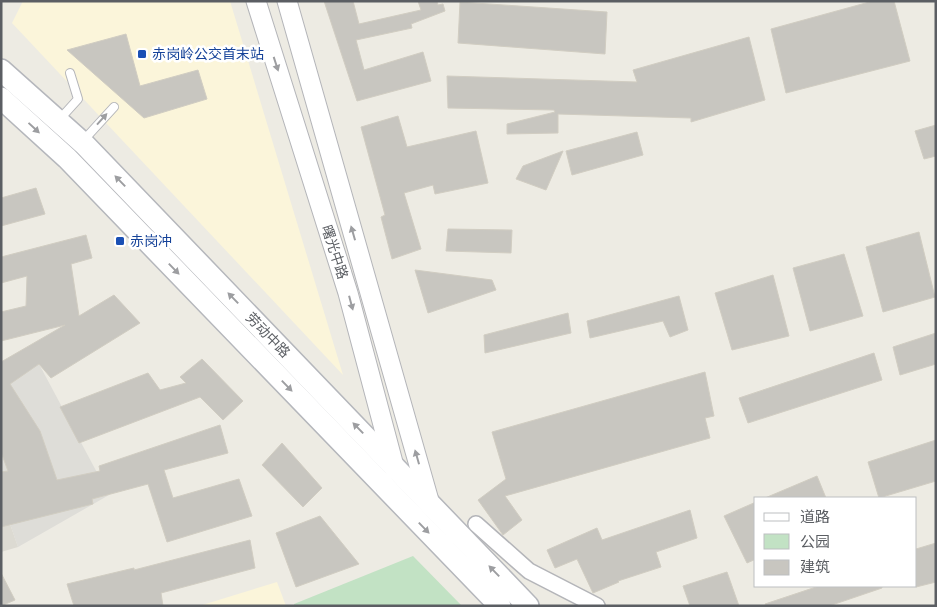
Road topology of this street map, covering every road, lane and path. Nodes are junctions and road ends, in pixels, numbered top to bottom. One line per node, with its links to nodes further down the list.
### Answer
1 (256, 1): 9 (street, 曙光中路, one-way to 9)
2 (288, 1): 10 (street, 曙光中路, one-way to 2)
3 (1, 70): 7 (main road, 劳动中路)
4 (70, 73): 7 (lane)
5 (1, 98): 8 (main road, 劳动中路, one-way to 8)
6 (114, 107): 8 (lane, one-way to 6)
7 (58, 120): 8 (main road, 劳动中路)
8 (75, 150): 9 (main road, 劳动中路, one-way to 8); 11 (main road, 劳动中路, one-way to 11)
9 (394, 466): 10 (main road, 劳动中路); 11 (street, 曙光中路)
10 (430, 504): 14 (main road, 劳动中路, one-way to 10)
11 (404, 506): 13 (main road, 劳动中路, one-way to 13)
12 (476, 524): 15 (street)
13 (500, 606)
14 (528, 606)
15 (597, 606)

